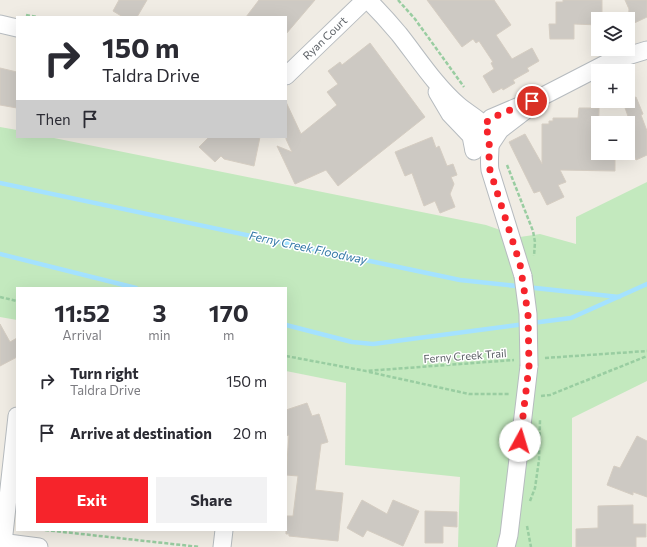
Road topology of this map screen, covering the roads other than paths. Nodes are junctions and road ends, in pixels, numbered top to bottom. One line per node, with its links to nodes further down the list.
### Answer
1 (364, 0): 6 (street, Ryan Court)
2 (368, 0): 7 (street)
3 (0, 24): 4 (street)
4 (16, 28)
5 (647, 50): 7 (street)
6 (287, 75)
7 (483, 132): 11 (street, bridge)
8 (16, 424): 10 (street)
9 (224, 531): 13 (street)
10 (2, 543): 12 (street)
11 (509, 543)
12 (39, 547)
13 (222, 547)

